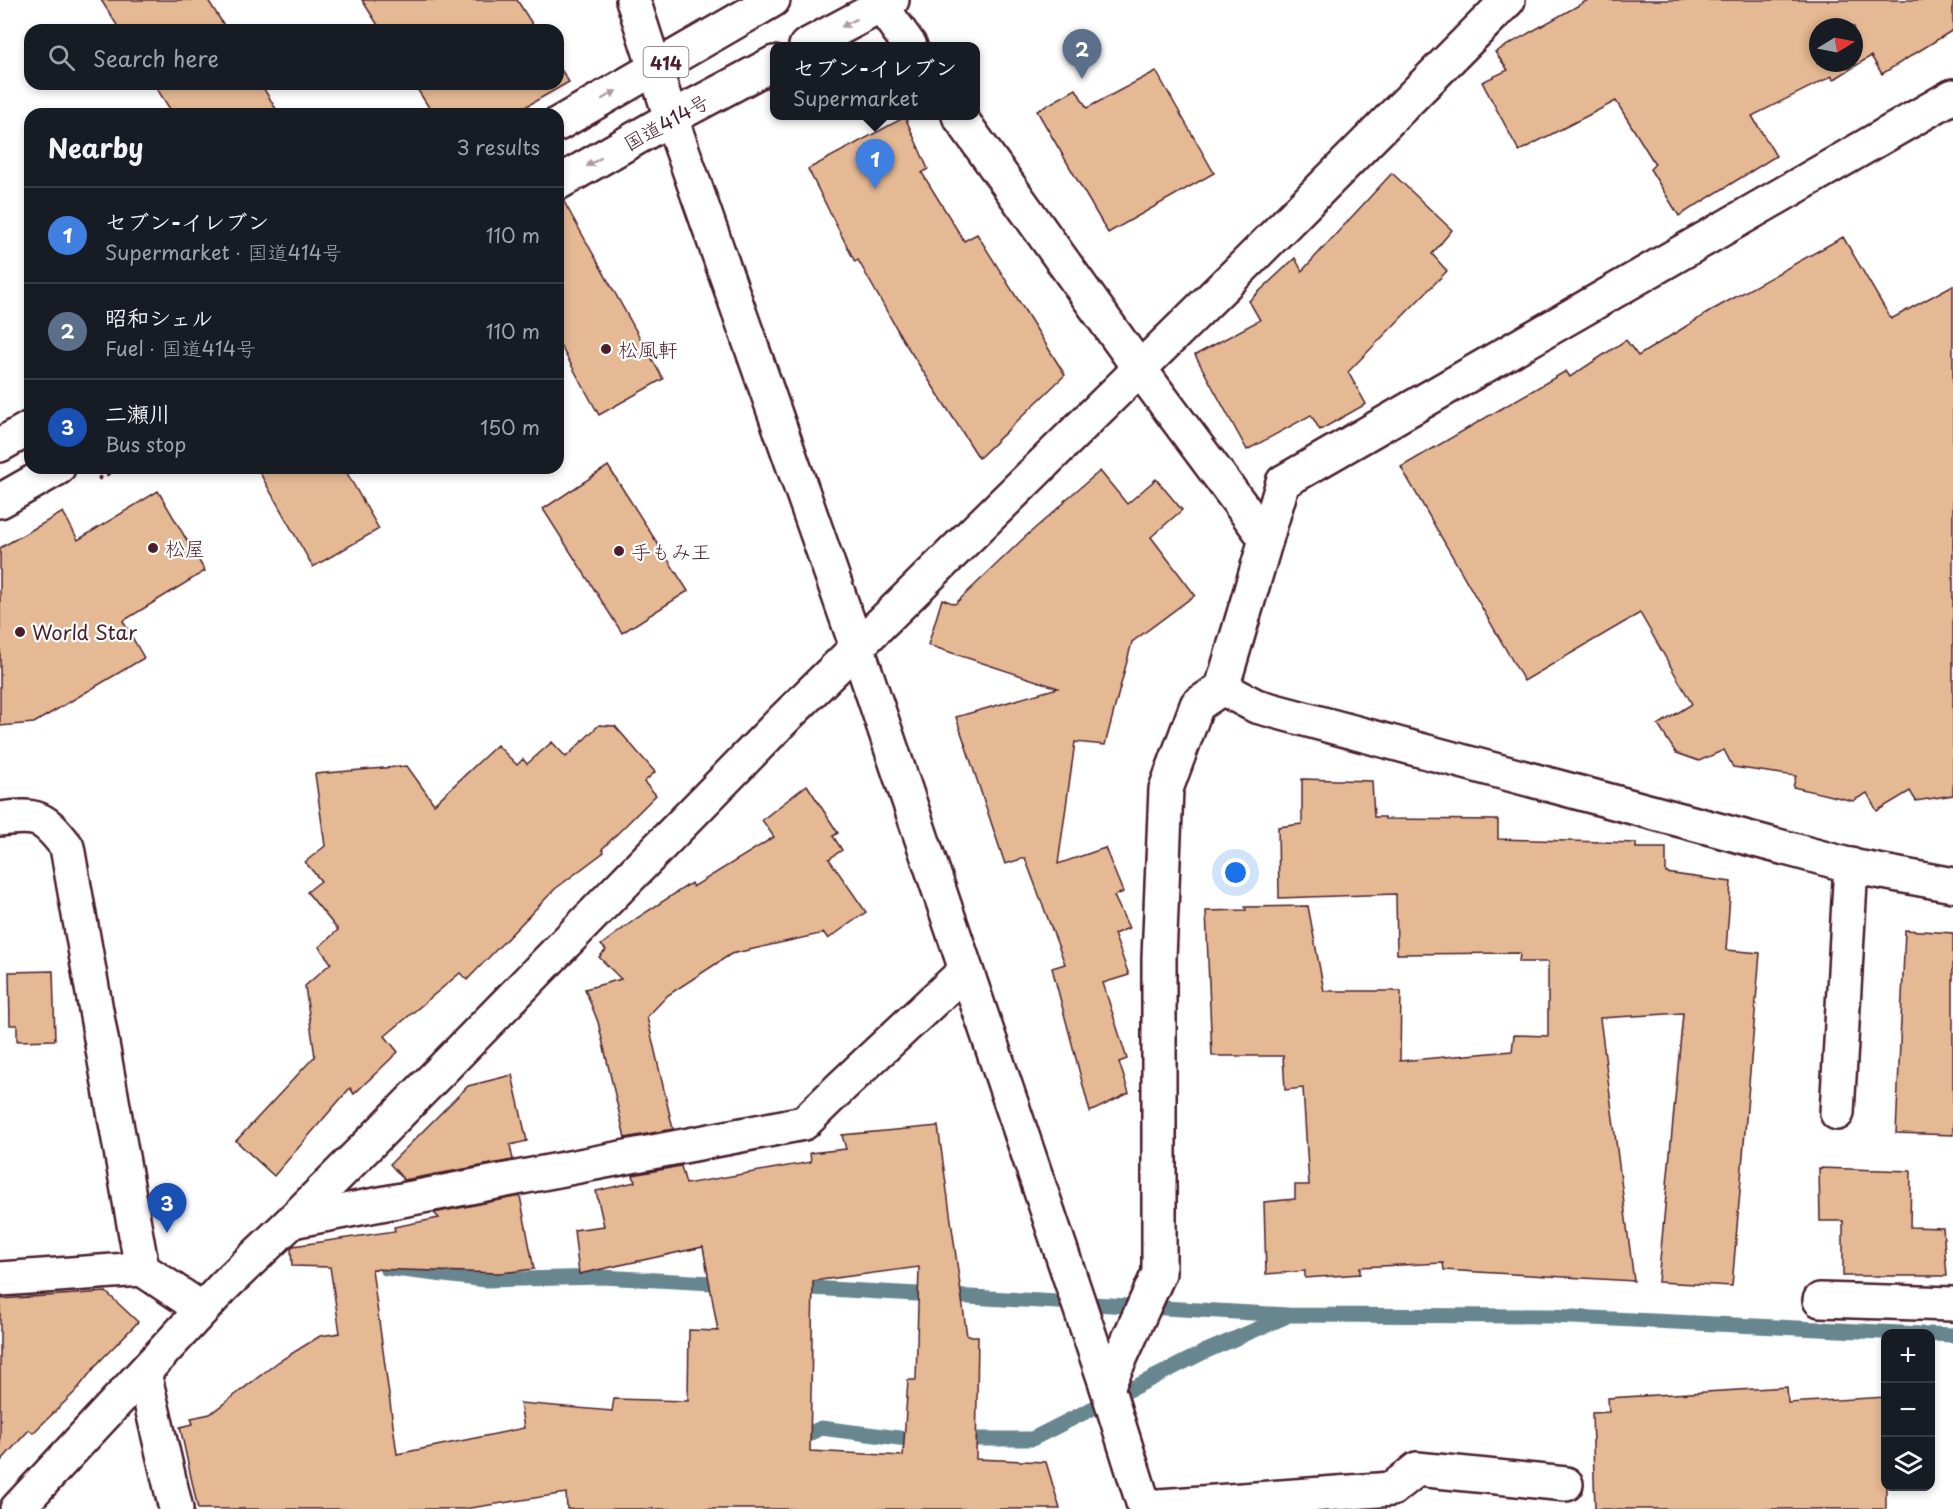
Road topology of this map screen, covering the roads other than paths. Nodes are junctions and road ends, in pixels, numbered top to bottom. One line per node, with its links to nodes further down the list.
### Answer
1 (633, 0): 8 (main road)
2 (773, 0): 8 (main road, 414)
3 (1508, 0): 14 (main road)
4 (884, 2): 5 (main road, one-way to 5); 6 (main road)
5 (813, 42)
6 (908, 42)
7 (770, 65): 10 (main road, 国道414号 / 414)
8 (655, 68): 10 (main road); 12 (main road, 414, one-way to 8)
9 (1953, 96): 19 (main road)
10 (671, 118): 13 (main road, 国道414号 / 414, one-way to 13); 20 (main road)
11 (962, 120): 14 (main road)
12 (564, 121)
13 (564, 180)
14 (1139, 368): 19 (main road); 20 (main road)
15 (24, 431): 16 (main road)
16 (0, 445)
17 (47, 474): 18 (main road)
18 (0, 501)
19 (1266, 539): 21 (main road)
20 (857, 647): 25 (main road); 27 (main road)
21 (1222, 688): 23 (main road); 34 (main road)
22 (0, 819): 28 (main road)
23 (1851, 866): 24 (main road); 26 (main road)
24 (1953, 885)
25 (966, 970): 27 (main road); 34 (main road)
26 (1837, 1113)
27 (292, 1221): 32 (main road)
28 (142, 1269): 29 (main road); 32 (main road)
29 (0, 1279)
30 (1820, 1300): 31 (main road)
31 (1953, 1304)
32 (202, 1309): 33 (main road)
33 (144, 1373): 37 (main road); 38 (main road)
34 (1107, 1387): 36 (main road)
35 (1566, 1484): 36 (main road)
36 (1145, 1508)
37 (17, 1509)
38 (176, 1509)

